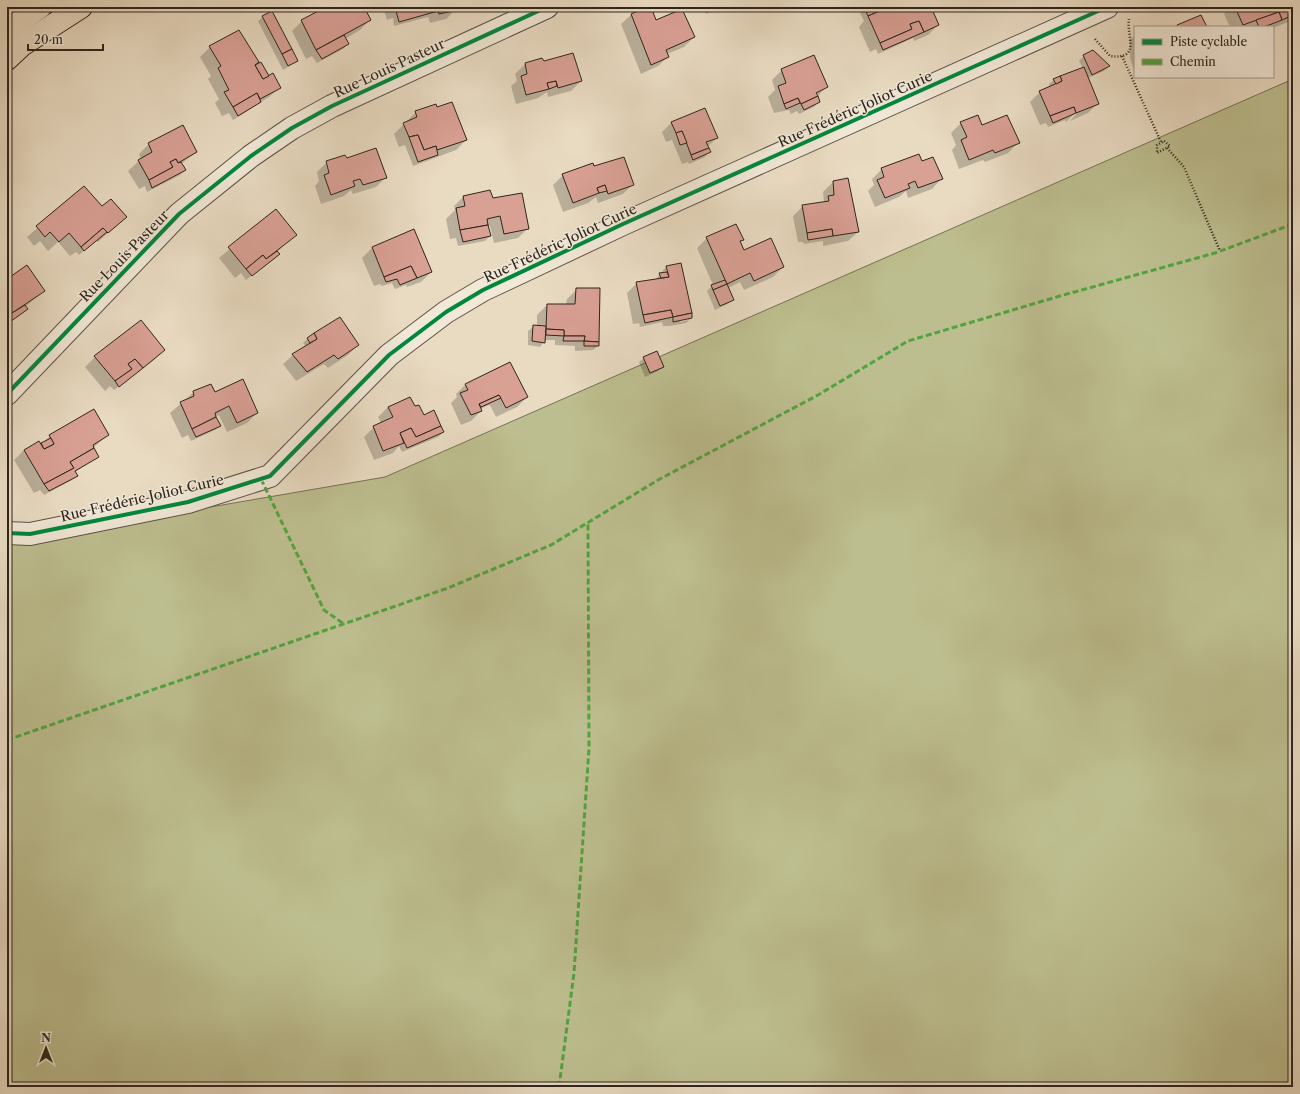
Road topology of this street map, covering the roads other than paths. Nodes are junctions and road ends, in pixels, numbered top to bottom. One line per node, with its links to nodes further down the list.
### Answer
1 (40, 7): 5 (main road)
2 (81, 7): 6 (main road)
3 (547, 7): 7 (street, Rue Louis Pasteur)
4 (1094, 10): 8 (street, Rue Frédéric Joliot Curie)
5 (7, 30)
6 (7, 58)
7 (7, 394)
8 (7, 533)

